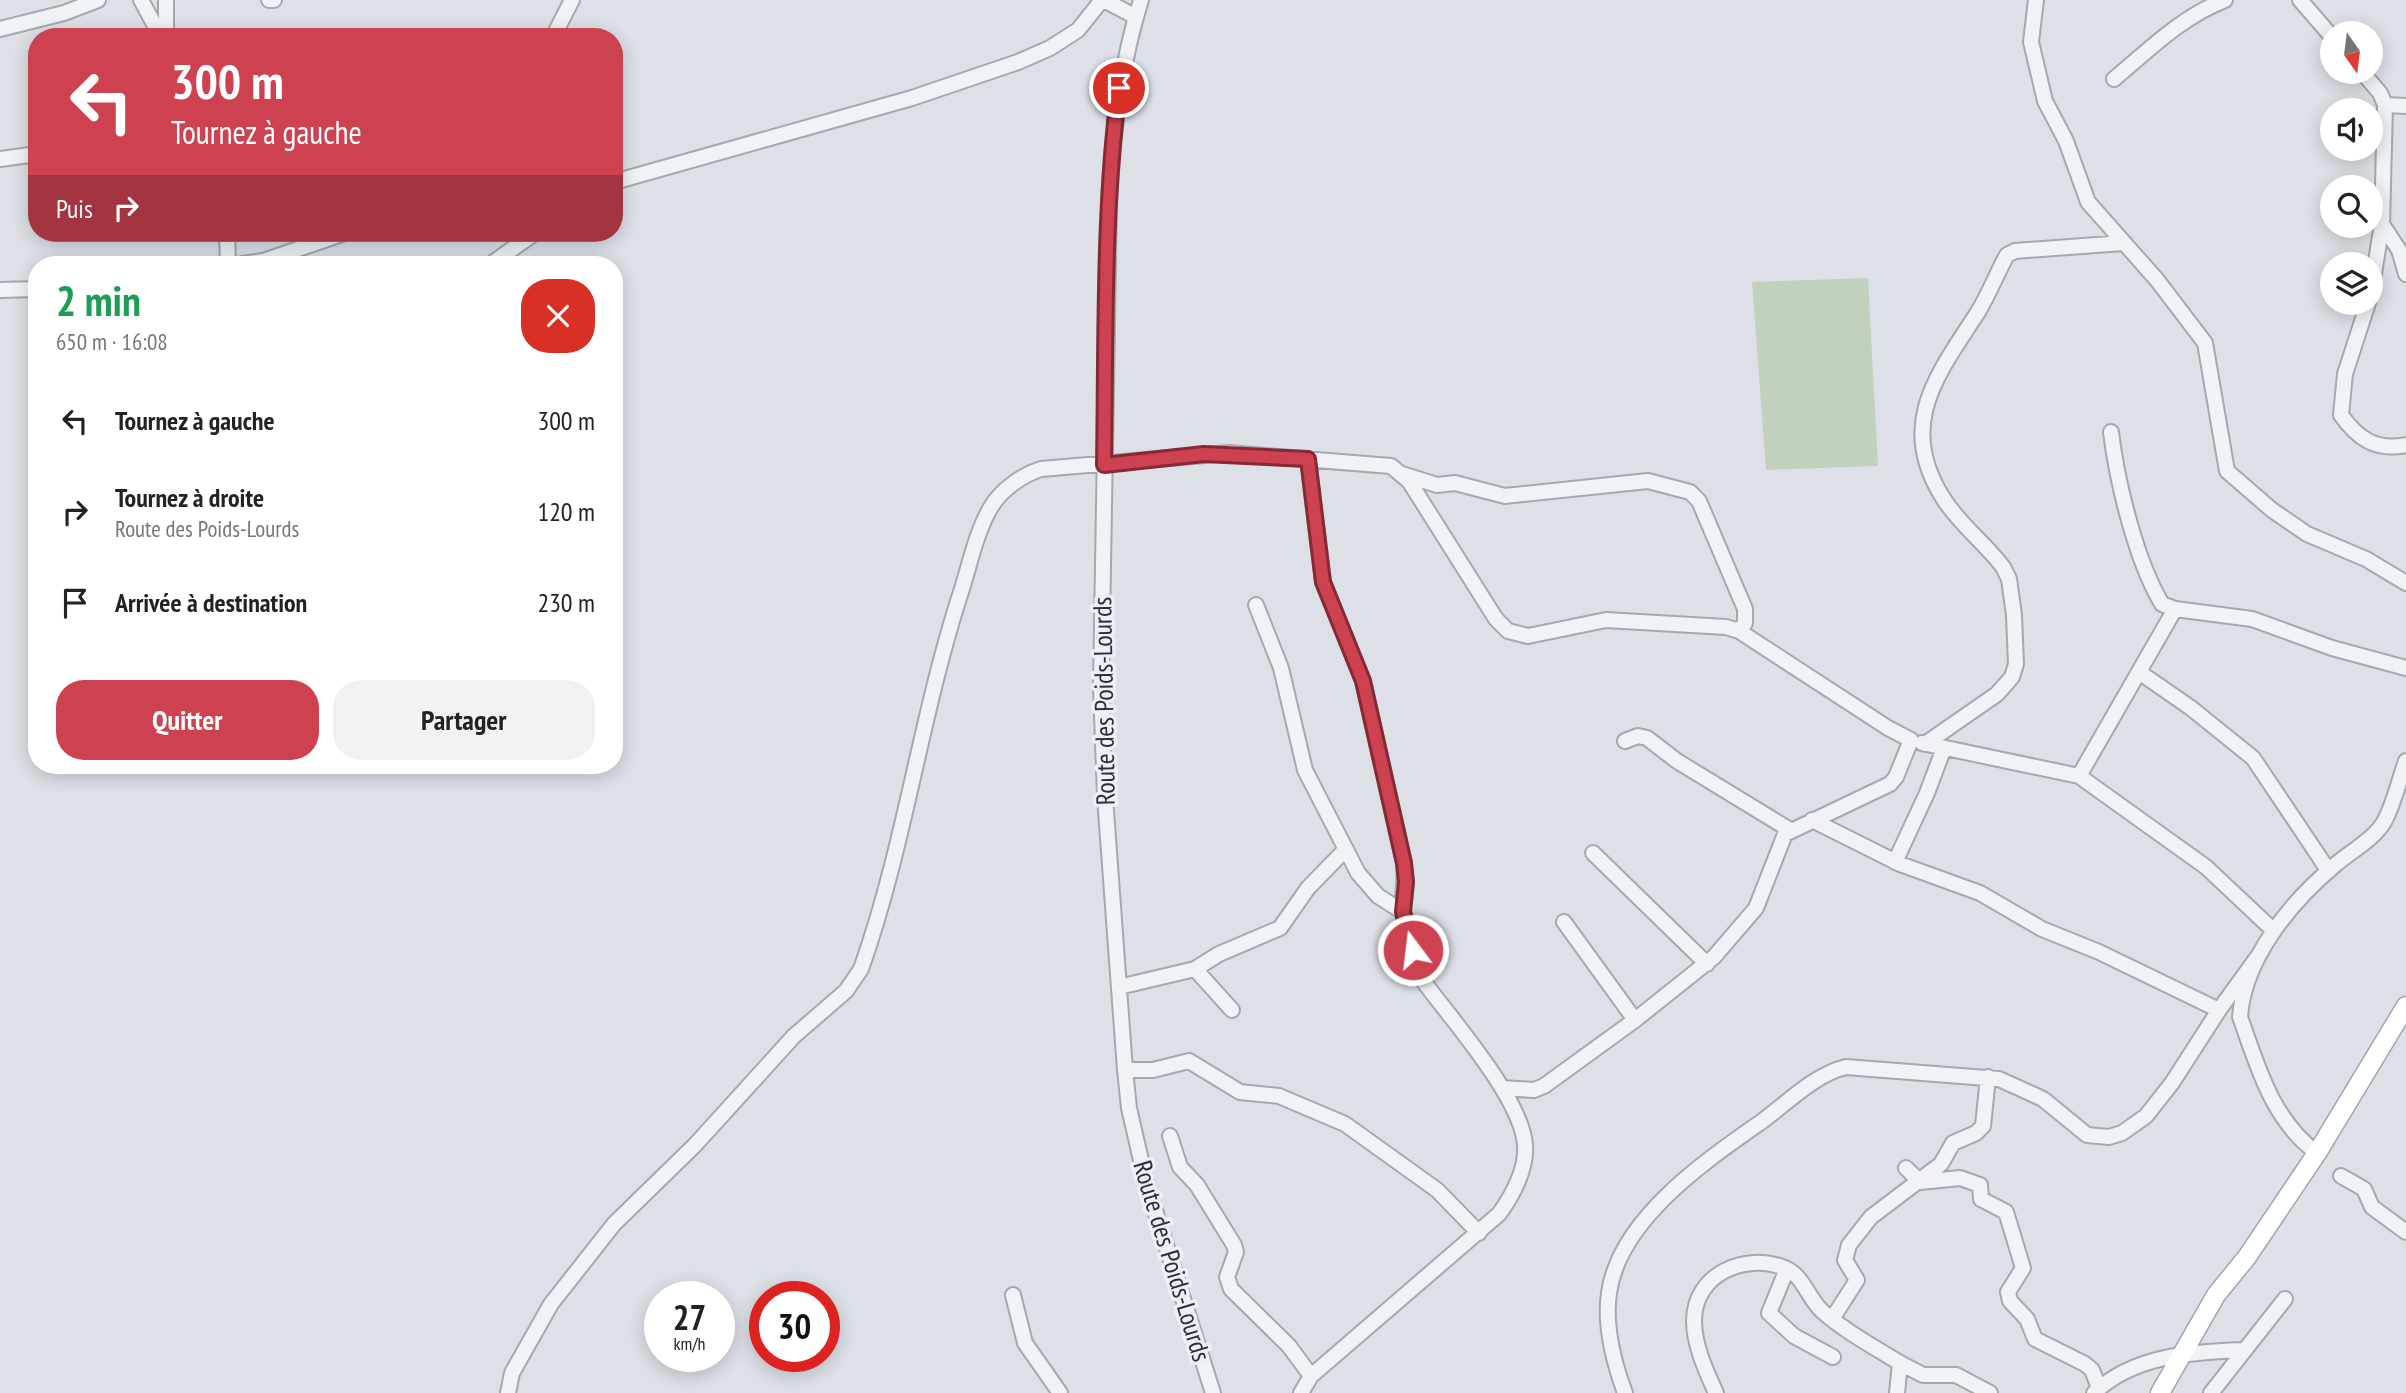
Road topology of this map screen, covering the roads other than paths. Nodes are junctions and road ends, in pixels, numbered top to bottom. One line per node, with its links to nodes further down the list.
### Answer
1 (98, 0): 15 (street)
2 (141, 0): 12 (street)
3 (166, 0): 13 (street)
4 (572, 0): 14 (street)
5 (1103, 0): 10 (street); 22 (street)
6 (1141, 0): 10 (street, Route des Poids-Lourds)
7 (2036, 0): 27 (street)
8 (2225, 0): 16 (street)
9 (2301, 0): 11 (street)
10 (1136, 17): 37 (street, Route des Poids-Lourds)
11 (2320, 23)
12 (158, 28)
13 (164, 28)
14 (558, 28)
15 (0, 29)
16 (2114, 79)
17 (2372, 84): 18 (street)
18 (2385, 105): 19 (street); 23 (street)
19 (2406, 106)
20 (28, 155): 21 (street)
21 (0, 159)
22 (623, 179)
23 (2383, 184)
24 (2383, 226): 30 (street)
25 (319, 242): 28 (street)
26 (522, 242): 29 (street)
27 (2123, 243): 39 (street); 46 (street)
28 (278, 256)
29 (502, 256)
30 (2406, 274)
31 (28, 289): 32 (street)
32 (0, 290)
33 (2364, 315): 35 (street)
34 (2111, 432): 41 (street)
35 (2406, 445)
36 (1308, 459): 37 (street); 38 (street); 56 (street)
37 (1104, 465): 62 (street, Route des Poids-Lourds); 87 (street)
38 (1402, 474): 42 (street); 42 (street)
39 (2406, 583)
40 (1256, 606): 52 (street)
41 (2175, 609): 43 (street); 44 (street)
42 (1739, 631): 46 (street)
43 (2406, 667)
44 (2139, 672): 49 (street); 55 (street)
45 (1625, 741): 51 (street)
46 (1918, 742): 47 (street); 50 (street)
47 (1944, 748): 49 (street); 54 (street)
48 (2406, 761): 55 (street)
49 (2079, 776): 58 (street)
50 (1812, 820): 51 (street); 54 (street)
51 (1790, 830): 60 (street)
52 (1346, 849): 56 (street); 61 (street)
53 (1593, 853): 60 (street)
54 (1895, 862): 65 (street)
55 (2328, 870): 58 (street)
56 (1403, 912): 69 (street)
57 (1564, 922): 66 (street)
58 (2274, 931): 59 (street)
59 (2261, 952): 65 (street); 71 (street)
60 (1707, 964): 66 (street)
61 (1195, 970): 62 (street); 64 (street)
62 (1119, 987): 67 (street, Route des Poids-Lourds)
63 (2406, 1006): 71 (main road)
64 (1232, 1010)
65 (2218, 1010): 68 (street)
66 (1635, 1020): 69 (street)
67 (1125, 1070): 76 (street); 89 (street, Route des Poids-Lourds)
68 (1987, 1077): 74 (street); 91 (street)
69 (1502, 1088): 76 (street)
70 (1170, 1136): 85 (street)
71 (2317, 1153): 82 (main road)
72 (1906, 1168): 74 (street)
73 (2341, 1176): 75 (street)
74 (1920, 1182): 80 (street); 86 (street)
75 (2406, 1232)
76 (1479, 1233): 85 (street)
77 (1787, 1269): 80 (street); 83 (street); 92 (street)
78 (1013, 1296): 88 (street)
79 (2285, 1299): 81 (street)
80 (1832, 1319): 84 (street)
81 (2243, 1350): 82 (street); 96 (street)
82 (2181, 1352): 86 (street); 95 (main road)
83 (1833, 1357)
84 (1900, 1363): 93 (street); 94 (street)
85 (1311, 1376): 90 (street)
86 (2097, 1391)
87 (508, 1393)
88 (1060, 1393)
89 (1213, 1393)
90 (1301, 1393)
91 (1625, 1393)
92 (1716, 1393)
93 (1897, 1393)
94 (1990, 1393)
95 (2160, 1393)
96 (2211, 1393)

